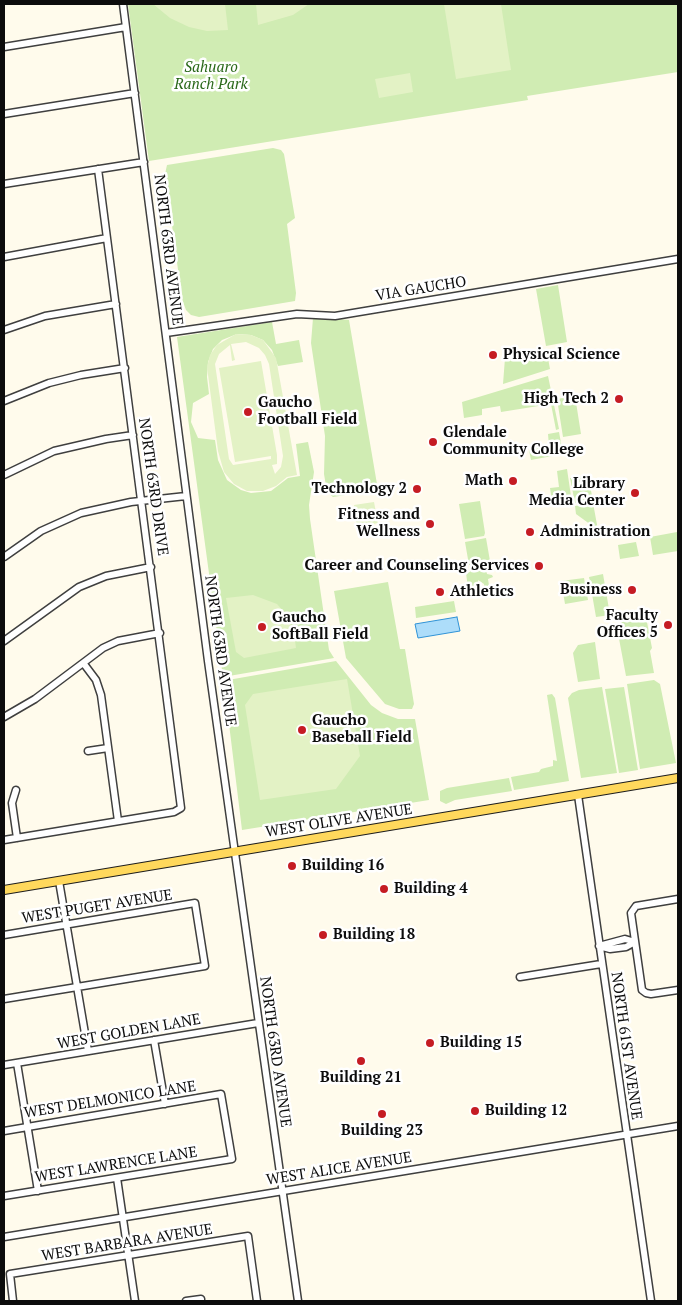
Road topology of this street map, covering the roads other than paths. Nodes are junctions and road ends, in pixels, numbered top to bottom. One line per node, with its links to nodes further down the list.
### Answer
1 (123, 4): 2 (street, NORTH 63RD AVENUE)
2 (126, 27): 3 (street); 4 (street, NORTH 63RD AVENUE)
3 (4, 47)
4 (135, 93): 5 (street); 6 (street, NORTH 63RD AVENUE)
5 (4, 114)
6 (144, 162): 7 (street); 14 (street, NORTH 63RD AVENUE)
7 (98, 169): 8 (street); 9 (street, NORTH 63RD DRIVE)
8 (4, 184)
9 (107, 238): 10 (street); 12 (street, NORTH 63RD DRIVE)
10 (4, 257)
11 (678, 259): 14 (street, VIA GAUCHO)
12 (116, 304): 13 (street); 15 (street, NORTH 63RD DRIVE)
13 (4, 330)
14 (166, 333): 19 (street, NORTH 63RD AVENUE)
15 (125, 368): 16 (street); 17 (street, NORTH 63RD DRIVE)
16 (4, 401)
17 (134, 435): 18 (street); 20 (street, NORTH 63RD DRIVE)
18 (4, 475)
19 (186, 496): 20 (street); 35 (street, NORTH 63RD AVENUE)
20 (142, 501): 21 (street); 22 (street, NORTH 63RD DRIVE)
21 (4, 557)
22 (151, 567): 23 (street, NORTH 63RD DRIVE); 24 (street)
23 (160, 632): 25 (street); 32 (street, NORTH 63RD DRIVE)
24 (4, 641)
25 (84, 664): 26 (street); 27 (street)
26 (4, 716)
27 (108, 748): 28 (street); 32 (street)
28 (88, 751)
29 (678, 778): 31 (main road, WEST OLIVE AVENUE)
30 (16, 790): 33 (street)
31 (578, 795): 35 (main road, WEST OLIVE AVENUE); 42 (street, NORTH 61ST AVENUE)
32 (118, 821): 33 (street)
33 (17, 838): 34 (street)
34 (4, 840)
35 (234, 852): 36 (main road, WEST OLIVE AVENUE); 48 (street, NORTH 63RD AVENUE)
36 (58, 881): 37 (main road, WEST OLIVE AVENUE); 39 (street)
37 (4, 890)
38 (678, 899): 41 (street)
39 (66, 925): 40 (street, WEST PUGET AVENUE); 45 (street); 45 (street, WEST PUGET AVENUE)
40 (4, 935)
41 (635, 942): 42 (street); 46 (street)
42 (599, 946): 43 (street, NORTH 61ST AVENUE)
43 (602, 964): 44 (street); 57 (street, NORTH 61ST AVENUE)
44 (520, 977)
45 (77, 987): 47 (street); 50 (street)
46 (678, 990)
47 (4, 999)
48 (258, 1023): 49 (street, WEST GOLDEN LANE); 61 (street, NORTH 63RD AVENUE)
49 (154, 1040): 50 (street, WEST GOLDEN LANE); 53 (street)
50 (88, 1051): 51 (street, WEST GOLDEN LANE)
51 (17, 1063): 52 (street, WEST GOLDEN LANE); 55 (street)
52 (4, 1065)
53 (165, 1104): 55 (street, WEST DELMONICO LANE); 58 (street, WEST DELMONICO LANE)
54 (678, 1126): 57 (street, WEST ALICE AVENUE)
55 (27, 1127): 56 (street, WEST DELMONICO LANE); 60 (street)
56 (4, 1131)
57 (626, 1134): 61 (street, WEST ALICE AVENUE); 72 (street, NORTH 61ST AVENUE)
58 (232, 1159): 59 (street, WEST LAWRENCE LANE)
59 (117, 1178): 60 (street, WEST LAWRENCE LANE); 63 (street)
60 (38, 1190): 62 (street, WEST LAWRENCE LANE)
61 (282, 1191): 63 (street, WEST ALICE AVENUE); 71 (street, NORTH 63RD AVENUE)
62 (4, 1196)
63 (123, 1217): 64 (street, WEST ALICE AVENUE); 65 (street)
64 (4, 1237)
65 (128, 1255): 67 (street, WEST BARBARA AVENUE); 68 (street); 70 (street, WEST BARBARA AVENUE)
66 (201, 1300): 69 (street)
67 (13, 1301)
68 (135, 1301)
69 (186, 1301)
70 (257, 1301)
71 (298, 1301)
72 (651, 1301)

